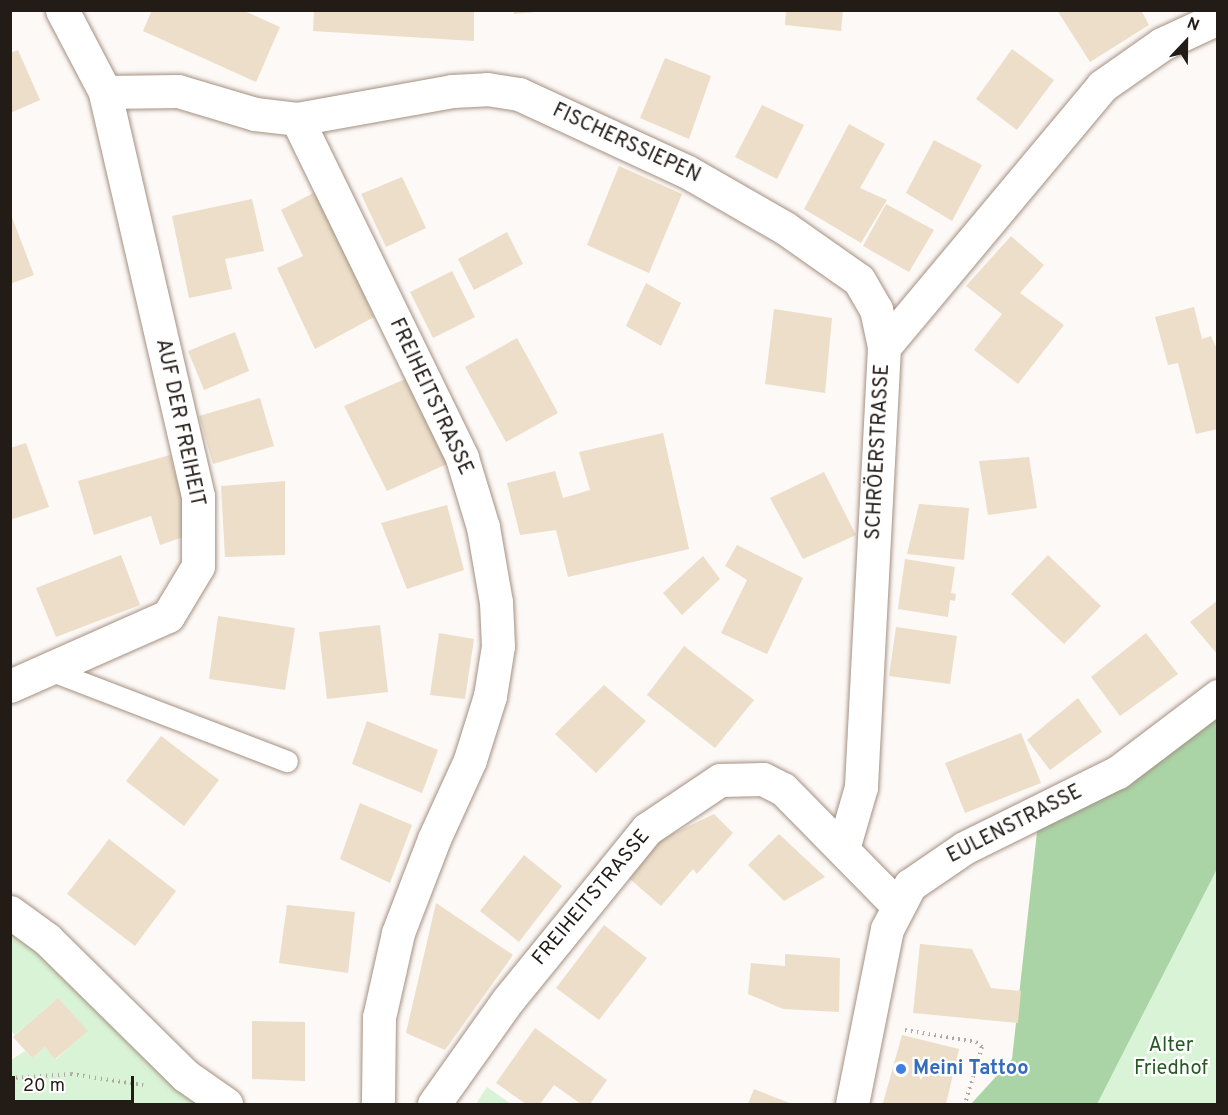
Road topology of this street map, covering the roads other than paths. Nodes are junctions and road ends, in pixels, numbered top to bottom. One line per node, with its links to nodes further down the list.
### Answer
1 (62, 10): 3 (street)
2 (1218, 18): 5 (street, SCHRÖERSTRASSE)
3 (105, 92): 4 (street); 6 (street, AUF DER FREIHEIT)
4 (297, 119): 5 (street, FISCHERSSIEPEN); 14 (street, FREIHEITSTRASSE)
5 (884, 347): 10 (street, SCHRÖERSTRASSE)
6 (47, 669): 7 (street, AUF DER FREIHEIT); 9 (lane)
7 (10, 686)
8 (1218, 696): 11 (street, EULENSTRASSE)
9 (287, 761)
10 (843, 849): 11 (street, FREIHEITSTRASSE); 15 (street, FREIHEITSTRASSE)
11 (897, 905): 16 (street, EULENSTRASSE)
12 (10, 912): 13 (street)
13 (226, 1104)
14 (378, 1104)
15 (434, 1104)
16 (852, 1104)

